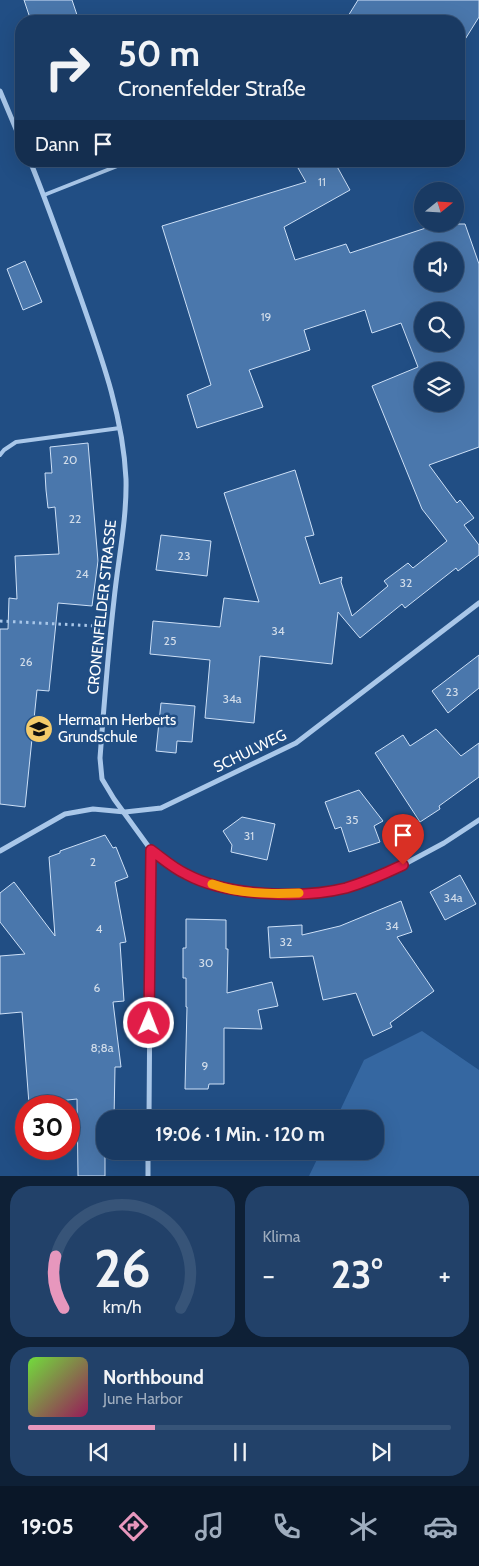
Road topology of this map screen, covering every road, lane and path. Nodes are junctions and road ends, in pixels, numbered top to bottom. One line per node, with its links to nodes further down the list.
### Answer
1 (0, 91): 2 (street)
2 (15, 127)
3 (32, 167): 5 (street, CRONENFELDER STRASSE)
4 (115, 167): 5 (lane)
5 (44, 195): 6 (street, CRONENFELDER STRASSE)
6 (120, 428): 7 (lane); 10 (street, CRONENFELDER STRASSE)
7 (0, 455)
8 (479, 603): 11 (street, SCHULWEG)
9 (0, 620): 10 (path)
10 (112, 627): 11 (street, CRONENFELDER STRASSE)
11 (124, 812): 13 (street, CRONENFELDER STRASSE); 14 (street, SCHULWEG)
12 (479, 820): 13 (street, CRONENFELDER STRASSE)
13 (151, 850): 15 (street)
14 (0, 851)
15 (149, 1110)
16 (148, 1160): 17 (street)
17 (148, 1176)

